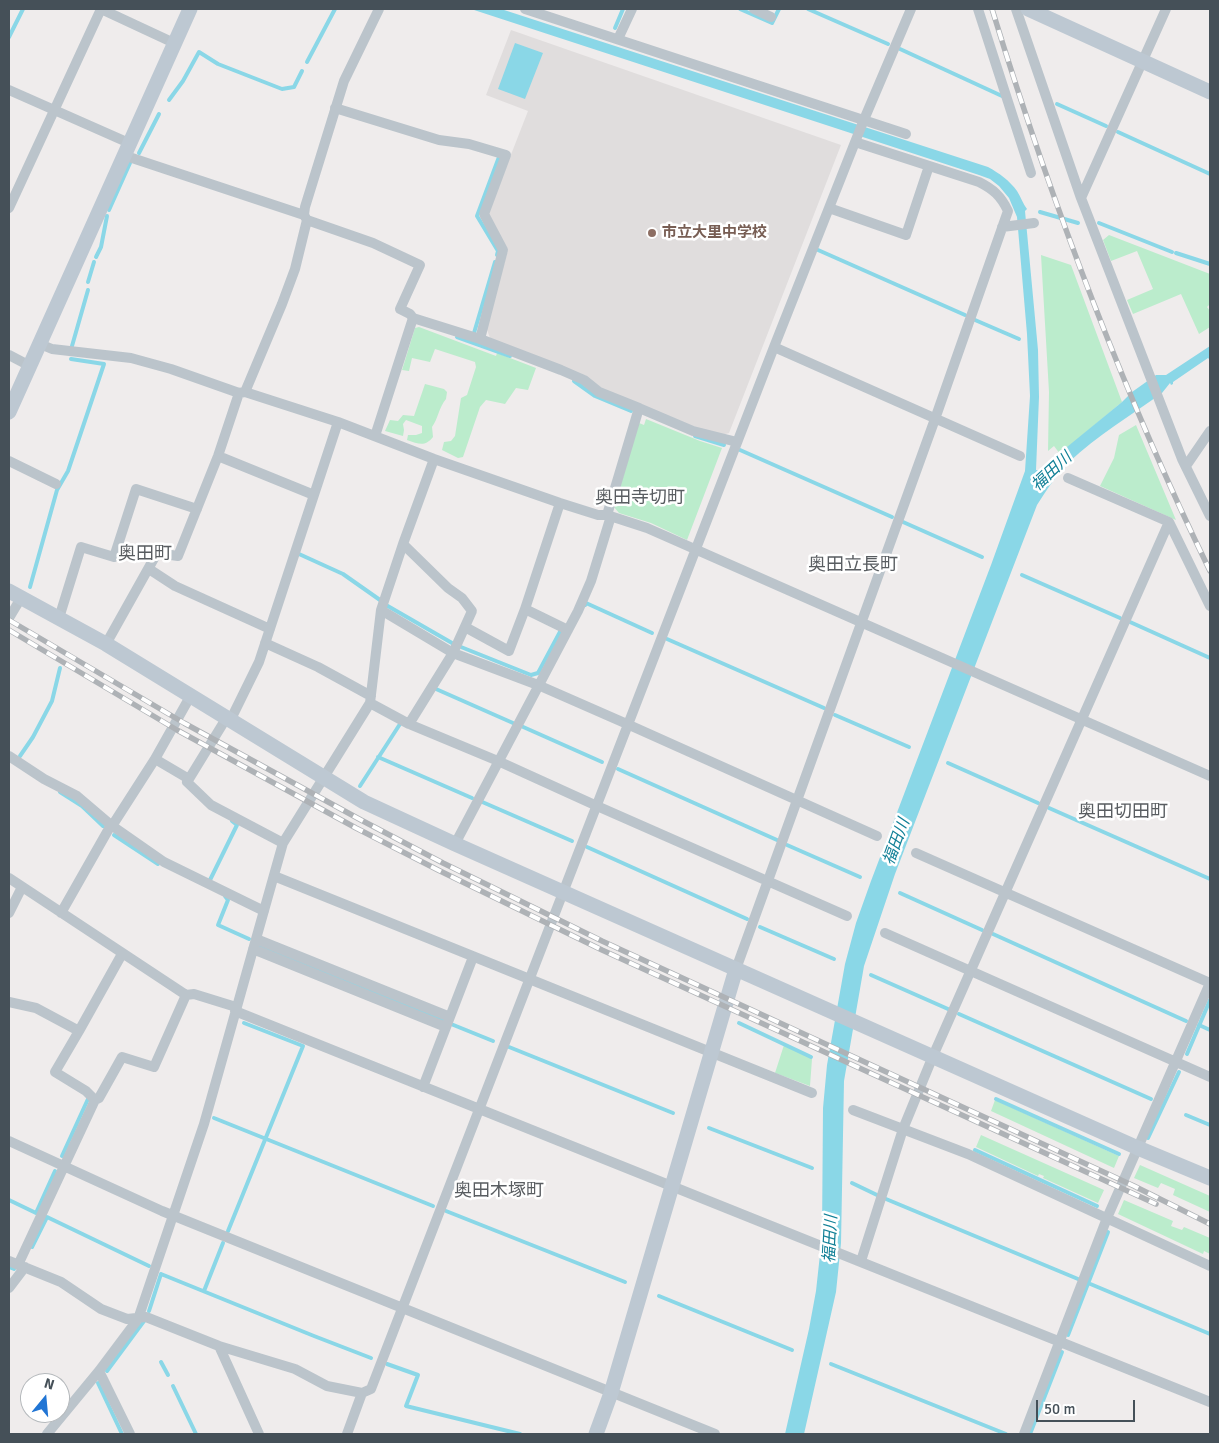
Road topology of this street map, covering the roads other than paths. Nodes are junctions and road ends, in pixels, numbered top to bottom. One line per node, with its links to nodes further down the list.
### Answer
1 (101, 9): 14 (street); 19 (street)
2 (190, 9): 14 (street)
3 (379, 9): 18 (street)
4 (525, 9): 13 (street)
5 (632, 9): 13 (street)
6 (754, 9): 12 (street)
7 (911, 9): 20 (street)
8 (978, 9): 25 (street)
9 (1016, 9): 26 (street)
10 (1028, 9): 15 (street)
11 (1166, 9): 15 (street)
12 (771, 17)
13 (618, 39): 20 (street)
14 (174, 43): 23 (street)
15 (1143, 61): 17 (street); 26 (street)
16 (9, 90): 19 (street)
17 (1210, 92)
18 (335, 108): 29 (street); 33 (street)
19 (54, 110): 23 (street); 27 (street)
20 (863, 121): 21 (street); 22 (street)
21 (906, 134)
22 (856, 140): 24 (street); 28 (street)
23 (126, 149): 29 (street); 34 (street)
24 (929, 166): 28 (street); 31 (street)
25 (1030, 174)
26 (1081, 198): 50 (street)
27 (9, 208)
28 (829, 208): 35 (street)
29 (305, 218): 32 (street); 38 (street)
30 (1032, 223): 31 (street)
31 (1002, 227): 41 (street)
32 (414, 318): 33 (street); 44 (street)
33 (480, 339): 39 (street)
34 (40, 344): 37 (street); 38 (street)
35 (774, 347): 41 (street); 45 (street)
36 (9, 355): 37 (street)
37 (30, 366): 40 (street)
38 (242, 393): 42 (street); 46 (street)
39 (639, 408): 45 (street); 56 (street)
40 (9, 412)
41 (935, 419): 47 (street); 68 (street)
42 (338, 422): 44 (street); 53 (street)
43 (1210, 431): 50 (street)
44 (375, 436): 48 (street)
45 (737, 442): 60 (street)
46 (218, 456): 53 (street); 55 (street)
47 (1020, 456)
48 (434, 459): 54 (street); 59 (street)
49 (9, 461): 52 (street)
50 (1186, 466): 57 (street)
51 (1068, 478): 58 (street)
52 (56, 484)
53 (314, 495): 70 (street)
54 (560, 503): 56 (street); 64 (street)
55 (197, 509): 61 (street); 67 (street)
56 (609, 515): 60 (street); 71 (street)
57 (1210, 516)
58 (1169, 522): 63 (street); 79 (street)
59 (403, 544): 65 (street); 69 (street)
60 (696, 549): 68 (street); 81 (street)
61 (149, 569): 70 (street); 73 (street)
62 (15, 594): 66 (street); 67 (street)
63 (1210, 606)
64 (526, 609): 69 (street); 71 (street)
65 (381, 610): 74 (street); 77 (street)
66 (9, 618)
67 (59, 618): 73 (street)
68 (861, 622): 79 (street); 88 (street)
69 (465, 627): 74 (street)
70 (270, 629): 72 (street)
71 (568, 630): 75 (street)
72 (265, 642): 77 (street); 78 (street)
73 (106, 644): 76 (street)
74 (453, 653): 75 (street); 80 (street)
75 (538, 685): 81 (street); 84 (street)
76 (191, 695): 78 (street); 83 (street)
77 (370, 700): 80 (street); 86 (street)
78 (229, 718): 86 (street); 87 (street)
79 (1082, 719): 85 (street); 100 (street)
80 (409, 724): 84 (street)
81 (627, 724): 88 (street); 89 (street)
82 (9, 756): 90 (street)
83 (155, 759): 87 (street); 90 (street)
84 (498, 760): 89 (street); 93 (street)
85 (1210, 776)
86 (322, 778): 92 (street); 93 (street)
87 (189, 779): 92 (street)
88 (797, 800): 91 (street); 97 (street)
89 (597, 806): 97 (street); 99 (street)
90 (111, 826): 101 (street); 103 (street)
91 (877, 836)
92 (283, 843): 95 (street)
93 (454, 844): 99 (street)
94 (916, 853): 100 (street)
95 (274, 876): 101 (street); 108 (street)
96 (9, 878): 98 (street)
97 (769, 881): 104 (street); 109 (street)
98 (22, 888): 102 (street); 103 (street)
99 (563, 892): 109 (street); 111 (street)
100 (1005, 892): 110 (street); 112 (street)
101 (264, 911): 106 (street)
102 (9, 913)
103 (61, 913): 107 (street)
104 (847, 916)
105 (885, 933): 110 (street)
106 (254, 944): 115 (street); 116 (street)
107 (122, 954): 113 (street); 117 (street)
108 (473, 957): 111 (street); 116 (street)
109 (736, 968): 118 (street); 119 (street)
110 (970, 971): 119 (street); 120 (street)
111 (529, 980): 118 (street); 125 (street)
112 (1210, 983): 120 (street)
113 (186, 995): 115 (street); 124 (street)
114 (9, 1002): 117 (street)
115 (236, 1009): 122 (street); 133 (street)
116 (448, 1022): 122 (street)
117 (79, 1030): 124 (street)
118 (711, 1053): 123 (street); 132 (street)
119 (933, 1056): 127 (street); 129 (street)
120 (1175, 1062): 121 (street); 129 (street)
121 (1210, 1077)
122 (423, 1086): 125 (street)
123 (812, 1093)
124 (95, 1100): 130 (street)
125 (478, 1109): 132 (street); 139 (street)
126 (853, 1110): 127 (street)
127 (904, 1129): 134 (street); 135 (street)
128 (9, 1140): 130 (street)
129 (1138, 1148): 131 (street); 134 (street)
130 (64, 1166): 133 (street); 136 (street)
131 (1210, 1178)
132 (671, 1186): 135 (street); 145 (street)
133 (174, 1216): 139 (street); 140 (street)
134 (1107, 1218): 137 (street); 141 (street)
135 (861, 1261): 141 (street)
136 (17, 1264): 138 (street); 140 (street)
137 (1210, 1266)
138 (9, 1288)
139 (402, 1308): 144 (street); 145 (street)
140 (138, 1319): 142 (street); 143 (street)
141 (1060, 1341): 146 (street); 153 (street)
142 (220, 1346): 144 (street); 149 (street)
143 (99, 1371): 147 (street); 148 (street)
144 (362, 1393): 150 (street)
145 (611, 1393): 151 (street); 152 (street)
146 (1210, 1402)
147 (47, 1434)
148 (130, 1434)
149 (259, 1434)
150 (347, 1434)
151 (596, 1434)
152 (715, 1434)
153 (1024, 1434)

